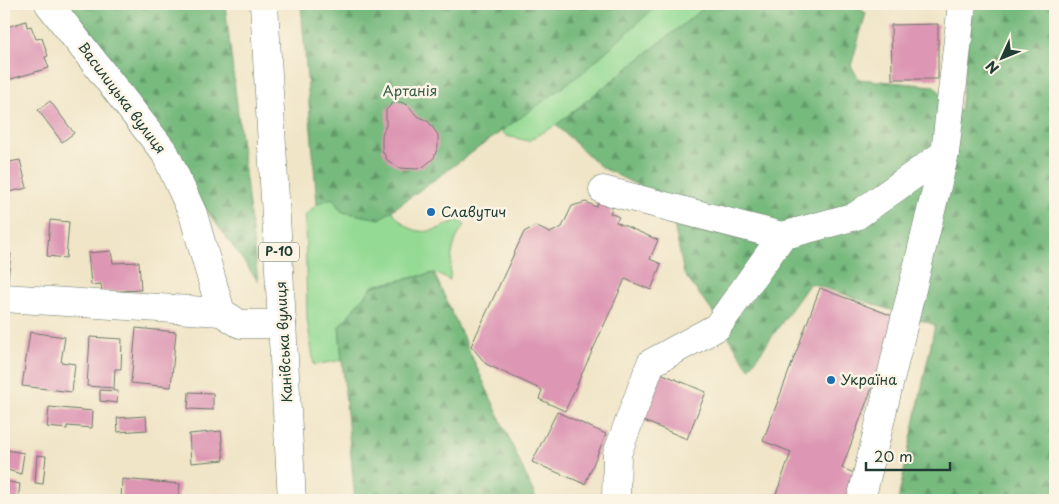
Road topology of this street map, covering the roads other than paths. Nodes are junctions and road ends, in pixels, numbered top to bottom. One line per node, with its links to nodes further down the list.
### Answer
1 (49, 4): 8 (street, Василицька вулиця)
2 (264, 4): 9 (street, Канівська вулиця / Р-10)
3 (962, 4): 4 (street)
4 (944, 153): 6 (street); 12 (street)
5 (604, 190): 6 (street)
6 (782, 236): 11 (street)
7 (4, 298): 8 (street)
8 (221, 312): 9 (street)
9 (282, 324): 10 (street, Канівська вулиця / Р-10)
10 (292, 500)
11 (616, 500)
12 (861, 500)

